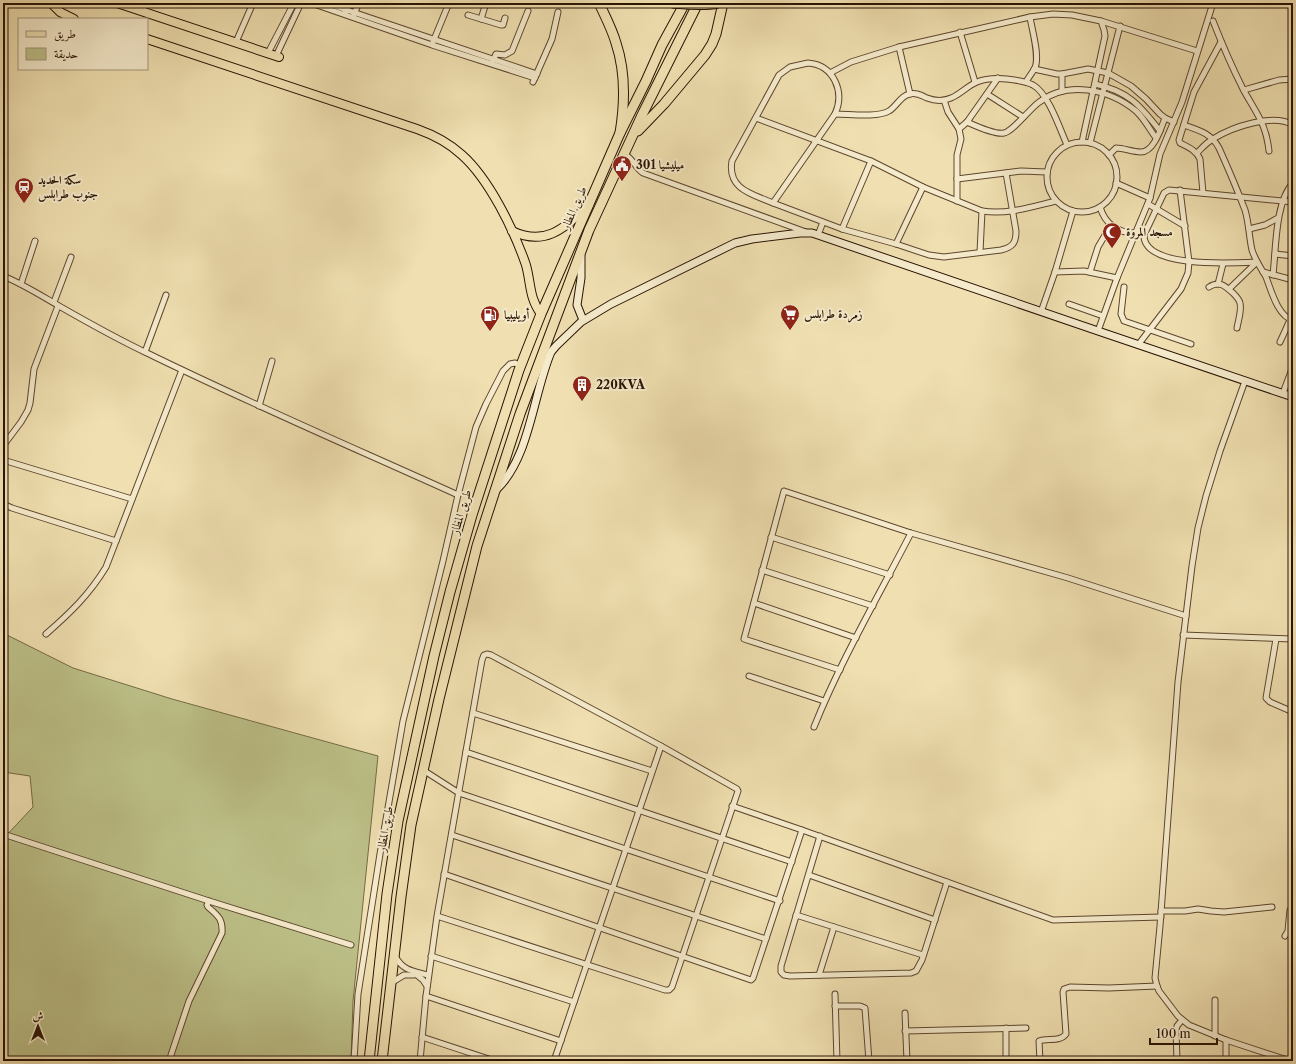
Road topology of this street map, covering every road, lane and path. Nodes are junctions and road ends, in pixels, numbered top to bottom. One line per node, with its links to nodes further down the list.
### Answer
1 (51, 3): 28 (main road)
2 (117, 3): 20 (main road)
3 (146, 3): 22 (street)
4 (253, 3): 36 (street)
5 (294, 3): 41 (street)
6 (301, 3): 41 (street)
7 (311, 3): 23 (street)
8 (326, 3): 23 (street)
9 (350, 3): 23 (street)
10 (359, 3): 26 (street)
11 (449, 3): 37 (street)
12 (486, 3): 30 (street)
13 (599, 3): 75 (highway)
14 (672, 3): 17 (highway, bridge)
15 (685, 3): 75 (highway, طريق المطار)
16 (698, 3): 76 (highway, طريق المطار)
17 (718, 3)
18 (723, 3): 76 (highway)
19 (1212, 3): 40 (street)
20 (135, 6): 22 (main road)
21 (528, 11): 42 (street)
22 (142, 12): 36 (main road)
23 (345, 12): 26 (street)
24 (558, 12): 42 (street)
25 (468, 14): 30 (street)
26 (353, 15): 37 (street)
27 (1030, 17): 31 (street); 34 (street); 43 (street)
28 (72, 18)
29 (505, 18): 30 (street)
30 (481, 19)
31 (1101, 21): 33 (street); 44 (street)
32 (1213, 21): 38 (street)
33 (1120, 26): 40 (street); 45 (street)
34 (960, 32): 39 (street); 50 (street)
35 (148, 39): 115 (main road)
36 (236, 42): 41 (main road)
37 (433, 42): 42 (street)
38 (1221, 42): 54 (street); 71 (street)
39 (899, 47): 46 (street); 57 (street)
40 (1197, 51): 70 (street)
41 (274, 55)
42 (493, 62)
43 (1034, 69): 47 (street); 51 (street)
44 (1098, 70): 45 (street); 47 (street); 52 (street)
45 (1108, 72): 53 (street); 67 (street)
46 (830, 73): 63 (street); 66 (street)
47 (1062, 74): 55 (street)
48 (998, 78): 50 (street); 51 (street); 58 (street)
49 (1293, 79): 54 (street)
50 (975, 82): 61 (street)
51 (1026, 82): 60 (street)
52 (1095, 84): 53 (street); 56 (street)
53 (1105, 86): 59 (street); 62 (street)
54 (1244, 90): 68 (street)
55 (1062, 91): 56 (street); 60 (street)
56 (1094, 91): 59 (street); 80 (street)
57 (910, 94): 61 (street); 63 (street)
58 (987, 94): 64 (street); 69 (street)
59 (1103, 94): 65 (street); 81 (street)
60 (1046, 97): 64 (street); 82 (street)
61 (944, 100): 73 (street)
62 (1146, 112): 65 (street); 74 (street)
63 (835, 114): 79 (street)
64 (1023, 117): 69 (street)
65 (1141, 117): 77 (street)
66 (756, 118): 79 (street); 102 (street)
67 (1165, 118): 70 (street); 74 (street)
68 (1262, 120): 72 (street); 78 (street); 83 (street)
69 (967, 122): 73 (street)
70 (1174, 122): 99 (street)
71 (1184, 125): 78 (street); 84 (street)
72 (1293, 125)
73 (959, 129): 90 (street)
74 (1160, 131): 77 (street)
75 (620, 133): 103 (highway, طريق المطار)
76 (633, 137): 85 (highway, طريق المطار)
77 (1156, 138): 86 (street)
78 (1213, 139): 84 (street); 96 (street)
79 (816, 140): 87 (street); 102 (street)
80 (1082, 142): 81 (street); 82 (street)
81 (1090, 143): 86 (street)
82 (1067, 145): 89 (street)
83 (1269, 151)
84 (1197, 152): 95 (street)
85 (624, 154): 117 (street); 121 (highway, طريق المطار)
86 (1109, 155): 91 (street)
87 (871, 161): 93 (street); 113 (street)
88 (1006, 172): 89 (street); 90 (street); 107 (street)
89 (1047, 172): 98 (street)
90 (957, 178): 97 (street)
91 (1116, 183): 99 (street); 104 (street)
92 (1293, 183): 100 (street)
93 (923, 188): 97 (street); 119 (street)
94 (1180, 190): 95 (street); 105 (street); 112 (street)
95 (1203, 193): 96 (street)
96 (1239, 196): 100 (street); 114 (street)
97 (957, 201): 106 (street)
98 (1056, 201): 107 (street); 108 (street)
99 (1149, 201): 105 (street); 116 (street)
100 (1284, 201): 101 (street); 109 (street)
101 (1293, 202)
102 (773, 203): 110 (street)
103 (588, 206): 115 (main road); 144 (highway, طريق المطار)
104 (1100, 207): 108 (street); 111 (street)
105 (1156, 209): 112 (street); 125 (street)
106 (982, 211): 107 (street); 120 (street)
107 (1012, 211): 120 (street)
108 (1073, 211): 128 (street)
109 (1278, 218): 114 (street); 122 (street)
110 (823, 222): 113 (street); 117 (street)
111 (1111, 225): 116 (street); 129 (street)
112 (1185, 226): 125 (street)
113 (842, 229): 119 (street)
114 (1249, 229): 126 (street)
115 (512, 231): 144 (main road)
116 (1135, 233): 133 (street)
117 (815, 234): 143 (main road); 146 (main road)
118 (35, 241): 135 (street)
119 (896, 244): 120 (street)
120 (980, 252)
121 (581, 253): 146 (main road); 165 (highway, طريق المطار)
122 (1275, 254): 123 (street); 131 (street)
123 (1293, 256)
124 (71, 257): 141 (street)
125 (1189, 262): 127 (street); 149 (street)
126 (1257, 262): 127 (street); 130 (street); 139 (street)
127 (1223, 264): 136 (street)
128 (1055, 272): 129 (street); 143 (street)
129 (1090, 272): 133 (street)
130 (1263, 272): 131 (street); 147 (street)
131 (1273, 275): 134 (street)
132 (3, 276): 135 (street)
133 (1117, 278): 145 (street)
134 (1293, 280)
135 (22, 284): 141 (street)
136 (1218, 284): 138 (street); 139 (street)
137 (1124, 287): 149 (street)
138 (1209, 287)
139 (1229, 289): 148 (street)
140 (166, 295): 154 (street)
141 (56, 304): 154 (street); 163 (street)
142 (1069, 304): 145 (street)
143 (1041, 312): 150 (main road)
144 (541, 314): 156 (highway, طريق المطار)
145 (1103, 316): 150 (street)
146 (583, 320): 165 (main road)
147 (1291, 320): 151 (street)
148 (1237, 328)
149 (1149, 329): 152 (street); 153 (street)
150 (1098, 332): 153 (main road)
151 (1280, 342)
152 (1191, 344)
153 (1138, 345): 159 (main road)
154 (145, 352): 158 (street)
155 (272, 361): 162 (street)
156 (521, 366): 166 (street); 249 (highway, طريق المطار)
157 (1292, 369): 160 (street)
158 (182, 370): 162 (street); 167 (street)
159 (1245, 381): 160 (main road); 176 (street)
160 (1283, 393): 161 (main road)
161 (1293, 397)
162 (259, 406): 166 (street)
163 (3, 446)
164 (3, 460): 167 (street)
165 (494, 491): 190 (highway, طريق المطار)
166 (458, 495): 248 (street)
167 (132, 499): 171 (street)
168 (3, 504): 171 (street)
169 (911, 533): 170 (street); 173 (street); 176 (street)
170 (771, 537): 172 (street); 173 (street)
171 (116, 541): 177 (street)
172 (762, 570): 174 (street); 175 (street)
173 (890, 575): 175 (street)
174 (754, 603): 179 (street); 182 (street)
175 (873, 606): 179 (street)
176 (1186, 616): 178 (street)
177 (46, 634)
178 (1183, 635): 180 (street); 211 (street)
179 (856, 638): 182 (street)
180 (1276, 639): 181 (street); 185 (street)
181 (1293, 639)
182 (840, 670): 184 (street)
183 (749, 676): 184 (street)
184 (824, 702): 187 (street)
185 (1293, 712)
186 (473, 713): 188 (street); 189 (street); 191 (street)
187 (814, 727)
188 (660, 746): 191 (street); 193 (street)
189 (466, 752): 192 (street); 194 (street)
190 (423, 770): 192 (street); 221 (highway, طريق المطار)
191 (652, 771): 194 (street)
192 (459, 793): 197 (street); 200 (street)
193 (732, 806): 195 (street); 199 (street)
194 (639, 811): 199 (street); 200 (street)
195 (802, 830): 198 (street); 201 (street)
196 (3, 834): 207 (street)
197 (452, 835): 202 (street); 206 (street)
198 (820, 836): 203 (street); 205 (street)
199 (721, 838): 201 (street); 204 (street)
200 (626, 849): 204 (street); 206 (street)
201 (792, 862): 208 (street)
202 (444, 874): 213 (street); 216 (street)
203 (809, 875): 214 (street); 215 (street)
204 (708, 877): 208 (street); 212 (street)
205 (947, 882): 211 (street); 215 (street)
206 (612, 888): 212 (street); 216 (street)
207 (209, 901): 220 (street); 247 (street)
208 (780, 901): 219 (street)
209 (1272, 907): 211 (street)
210 (1293, 907): 218 (street)
211 (1161, 914): 231 (street)
212 (696, 915): 219 (street); 224 (street)
213 (437, 916): 223 (street); 225 (street)
214 (796, 916): 217 (street); 228 (street)
215 (935, 920): 222 (street)
216 (599, 927): 224 (street); 225 (street)
217 (834, 927): 222 (street); 228 (street)
218 (1285, 936)
219 (766, 939): 224 (street)
220 (352, 945)
221 (395, 955): 227 (street); 230 (highway, طريق المطار)
222 (923, 955): 228 (street)
223 (431, 956): 226 (street); 236 (street)
224 (682, 956): 225 (street)
225 (587, 964): 236 (street)
226 (430, 967): 227 (street); 229 (street)
227 (418, 974): 229 (street); 230 (street); 232 (street)
228 (819, 975)
229 (428, 976): 232 (street)
230 (392, 983): 250 (highway, طريق المطار)
231 (1157, 986): 239 (street); 260 (street)
232 (427, 987): 234 (street)
233 (835, 994): 237 (street)
234 (426, 996): 244 (street); 246 (street)
235 (1215, 1000): 243 (street)
236 (574, 1002): 246 (street)
237 (835, 1006): 254 (street); 256 (street)
238 (905, 1013): 242 (street)
239 (1182, 1020): 243 (street); 261 (street)
240 (1006, 1028): 241 (street); 242 (street); 259 (street)
241 (1026, 1028)
242 (906, 1031): 257 (street)
243 (1215, 1036): 245 (street)
244 (422, 1037): 251 (street); 252 (street)
245 (1226, 1040): 262 (street); 263 (street)
246 (561, 1041): 253 (street)
247 (170, 1061)
248 (354, 1061)
249 (369, 1061)
250 (382, 1061)
251 (420, 1061)
252 (495, 1061)
253 (554, 1061)
254 (837, 1061)
255 (863, 1061): 256 (street)
256 (869, 1061): 257 (street)
257 (907, 1061): 258 (street)
258 (923, 1061)
259 (1006, 1061)
260 (1040, 1061)
261 (1177, 1061)
262 (1226, 1061)
263 (1288, 1061)

